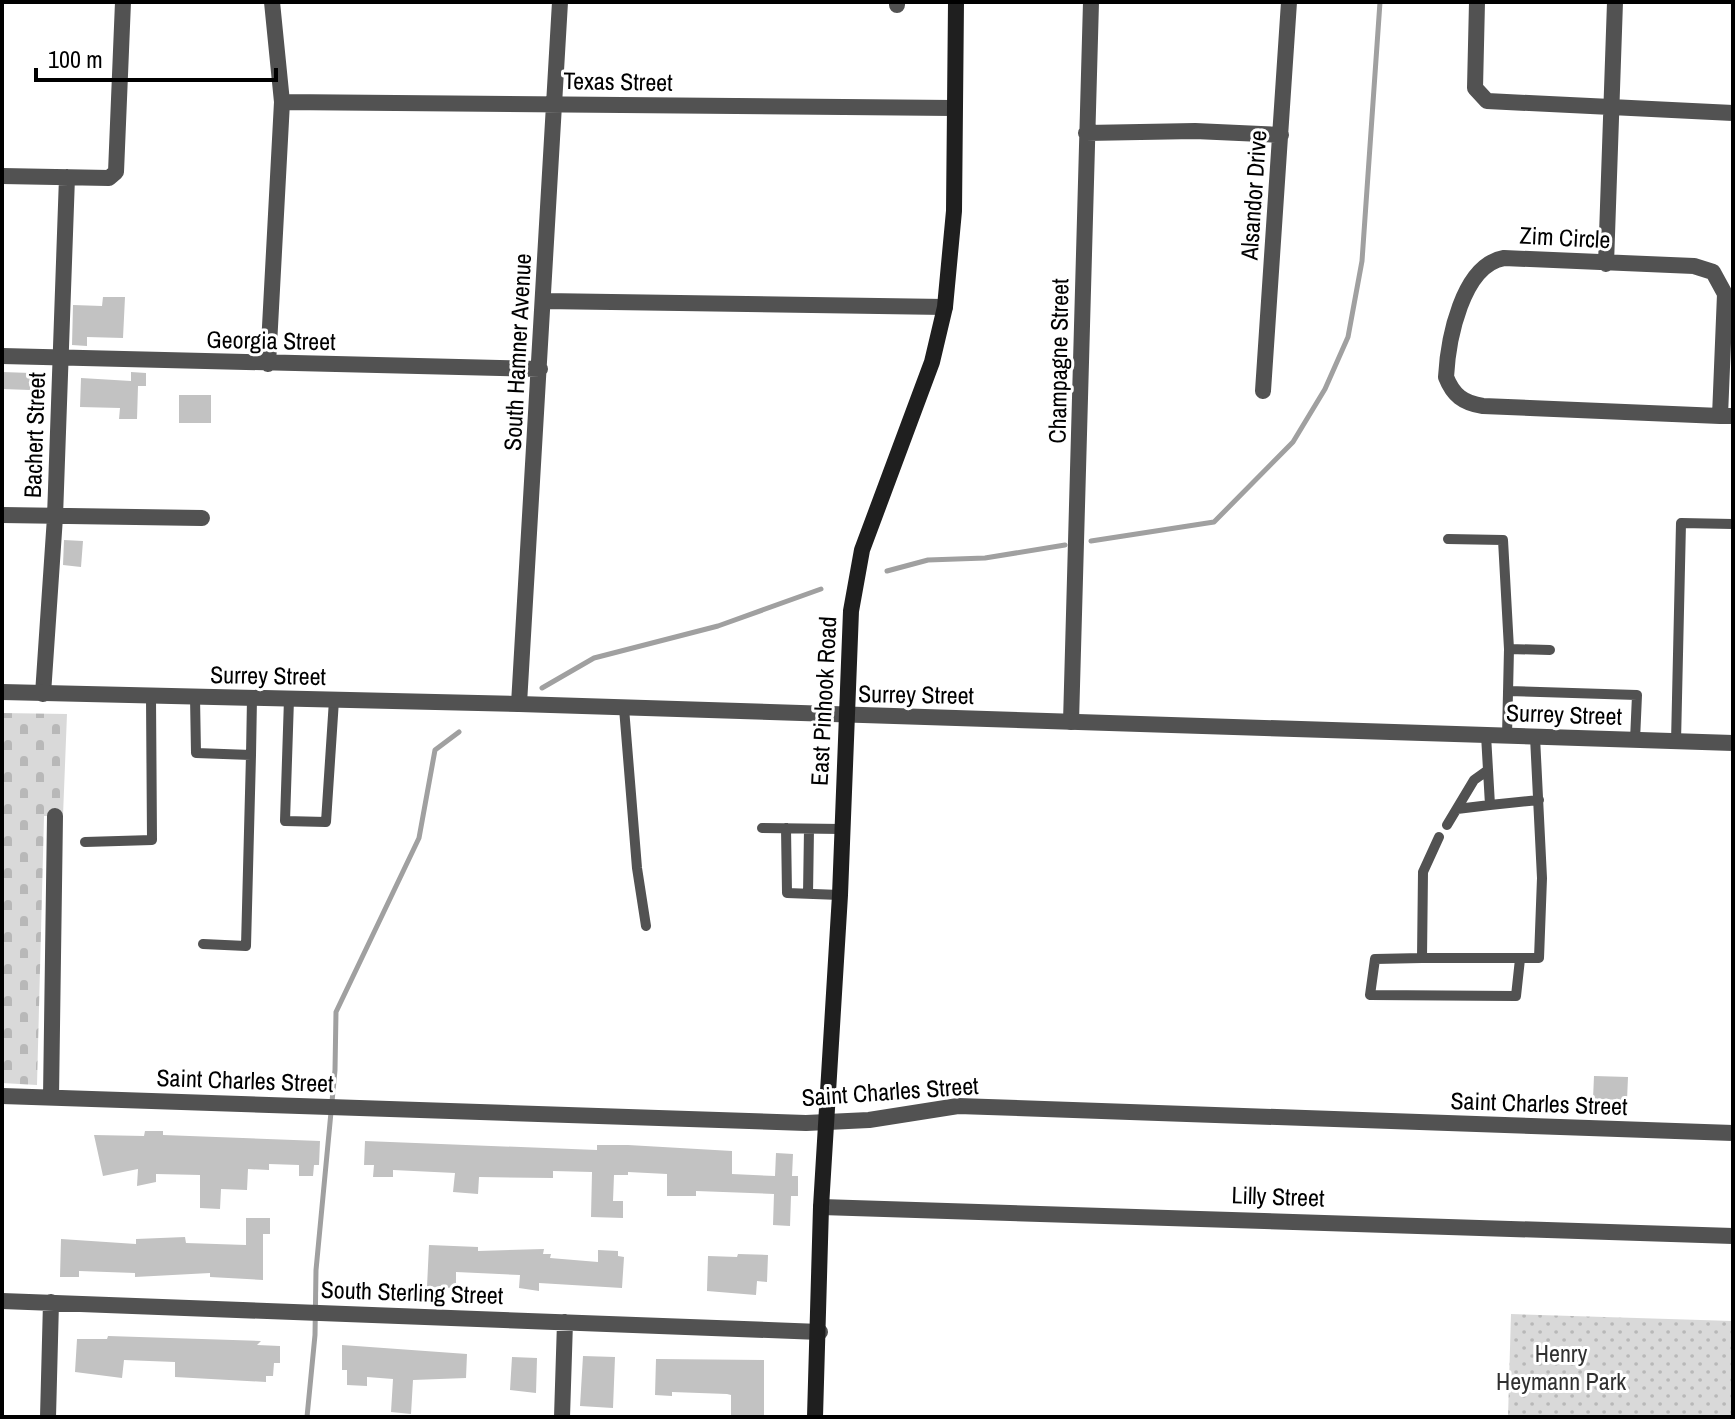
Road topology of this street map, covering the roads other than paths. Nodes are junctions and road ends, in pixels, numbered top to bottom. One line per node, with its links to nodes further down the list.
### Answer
1 (123, 2): 17 (street)
2 (272, 2): 9 (street)
3 (560, 2): 10 (street, South Hamner Avenue)
4 (956, 2): 11 (main road, East Pinhook Road)
5 (1091, 2): 14 (street, Champagne Street)
6 (1289, 2): 15 (street, Alsandor Drive)
7 (1477, 2): 12 (street)
8 (1615, 2): 12 (street)
9 (282, 102): 10 (street, Texas Street); 23 (street)
10 (555, 104): 11 (street, Texas Street); 19 (street, South Hamner Avenue)
11 (953, 108): 20 (main road, East Pinhook Road)
12 (1613, 109): 13 (street); 18 (street)
13 (1733, 113)
14 (1086, 133): 15 (street); 45 (street, Champagne Street)
15 (1281, 135): 25 (street, Alsandor Drive)
16 (2, 176): 17 (street)
17 (67, 177): 22 (street, Bachert Street)
18 (1606, 264): 26 (street, Zim Circle); 26 (street, Zim Circle)
19 (544, 301): 20 (street); 24 (street, South Hamner Avenue)
20 (945, 307): 44 (main road, East Pinhook Road)
21 (2, 356): 22 (street, Georgia Street)
22 (60, 358): 23 (street, Georgia Street); 28 (street, Bachert Street)
23 (268, 364): 24 (street, Georgia Street)
24 (540, 369): 42 (street, South Hamner Avenue)
25 (1263, 391)
26 (1726, 416)
27 (2, 515): 28 (street)
28 (55, 517): 29 (street); 36 (street, Bachert Street)
29 (202, 518)
30 (1733, 524): 50 (lane)
31 (1448, 539): 32 (lane)
32 (1509, 649): 33 (lane); 34 (lane)
33 (1550, 650)
34 (1508, 691): 47 (lane); 49 (lane)
35 (2, 692): 36 (street, Surrey Street)
36 (43, 694): 37 (street, Surrey Street)
37 (151, 697): 38 (street, Surrey Street); 64 (lane)
38 (195, 697): 39 (street, Surrey Street); 52 (lane)
39 (252, 698): 40 (street, Surrey Street); 52 (lane)
40 (289, 699): 41 (street, Surrey Street); 41 (lane)
41 (334, 700): 42 (street, Surrey Street)
42 (519, 704): 43 (street, Surrey Street)
43 (624, 708): 44 (street, Surrey Street); 67 (lane)
44 (845, 716): 45 (street, Surrey Street); 62 (main road, East Pinhook Road)
45 (1071, 722): 46 (street, Surrey Street)
46 (1486, 735): 47 (street, Surrey Street); 53 (lane)
47 (1507, 736): 48 (street, Surrey Street)
48 (1535, 737): 49 (street, Surrey Street); 54 (lane)
49 (1635, 740): 50 (street, Surrey Street)
50 (1676, 742): 51 (street, Surrey Street)
51 (1733, 743)
52 (251, 755): 68 (lane)
53 (1488, 770): 55 (lane); 56 (lane)
54 (1539, 800): 55 (lane); 70 (lane)
55 (1490, 805): 56 (lane)
56 (1457, 809): 58 (lane)
57 (55, 816): 72 (street)
58 (1447, 825)
59 (762, 828): 60 (lane)
60 (786, 828): 61 (lane); 65 (lane)
61 (809, 829): 62 (lane); 65 (lane)
62 (842, 829): 66 (main road, East Pinhook Road)
63 (1439, 837): 69 (lane)
64 (85, 842)
65 (808, 894): 66 (lane)
66 (840, 895): 73 (main road, East Pinhook Road)
67 (646, 926)
68 (203, 944)
69 (1422, 958): 70 (lane); 70 (lane)
70 (1520, 959)
71 (2, 1096): 72 (street, Saint Charles Street)
72 (51, 1097): 73 (street, Saint Charles Street)
73 (828, 1123): 74 (street, Saint Charles Street); 75 (main road, East Pinhook Road)
74 (1733, 1133)
75 (821, 1207): 76 (street, Lilly Street); 80 (main road, East Pinhook Road)
76 (1733, 1236)
77 (2, 1301): 78 (street, South Sterling Street)
78 (51, 1302): 79 (street, South Sterling Street); 81 (street)
79 (565, 1322): 80 (street, South Sterling Street); 82 (street)
80 (820, 1332): 83 (main road, East Pinhook Road)
81 (48, 1417)
82 (562, 1417)
83 (815, 1417)

